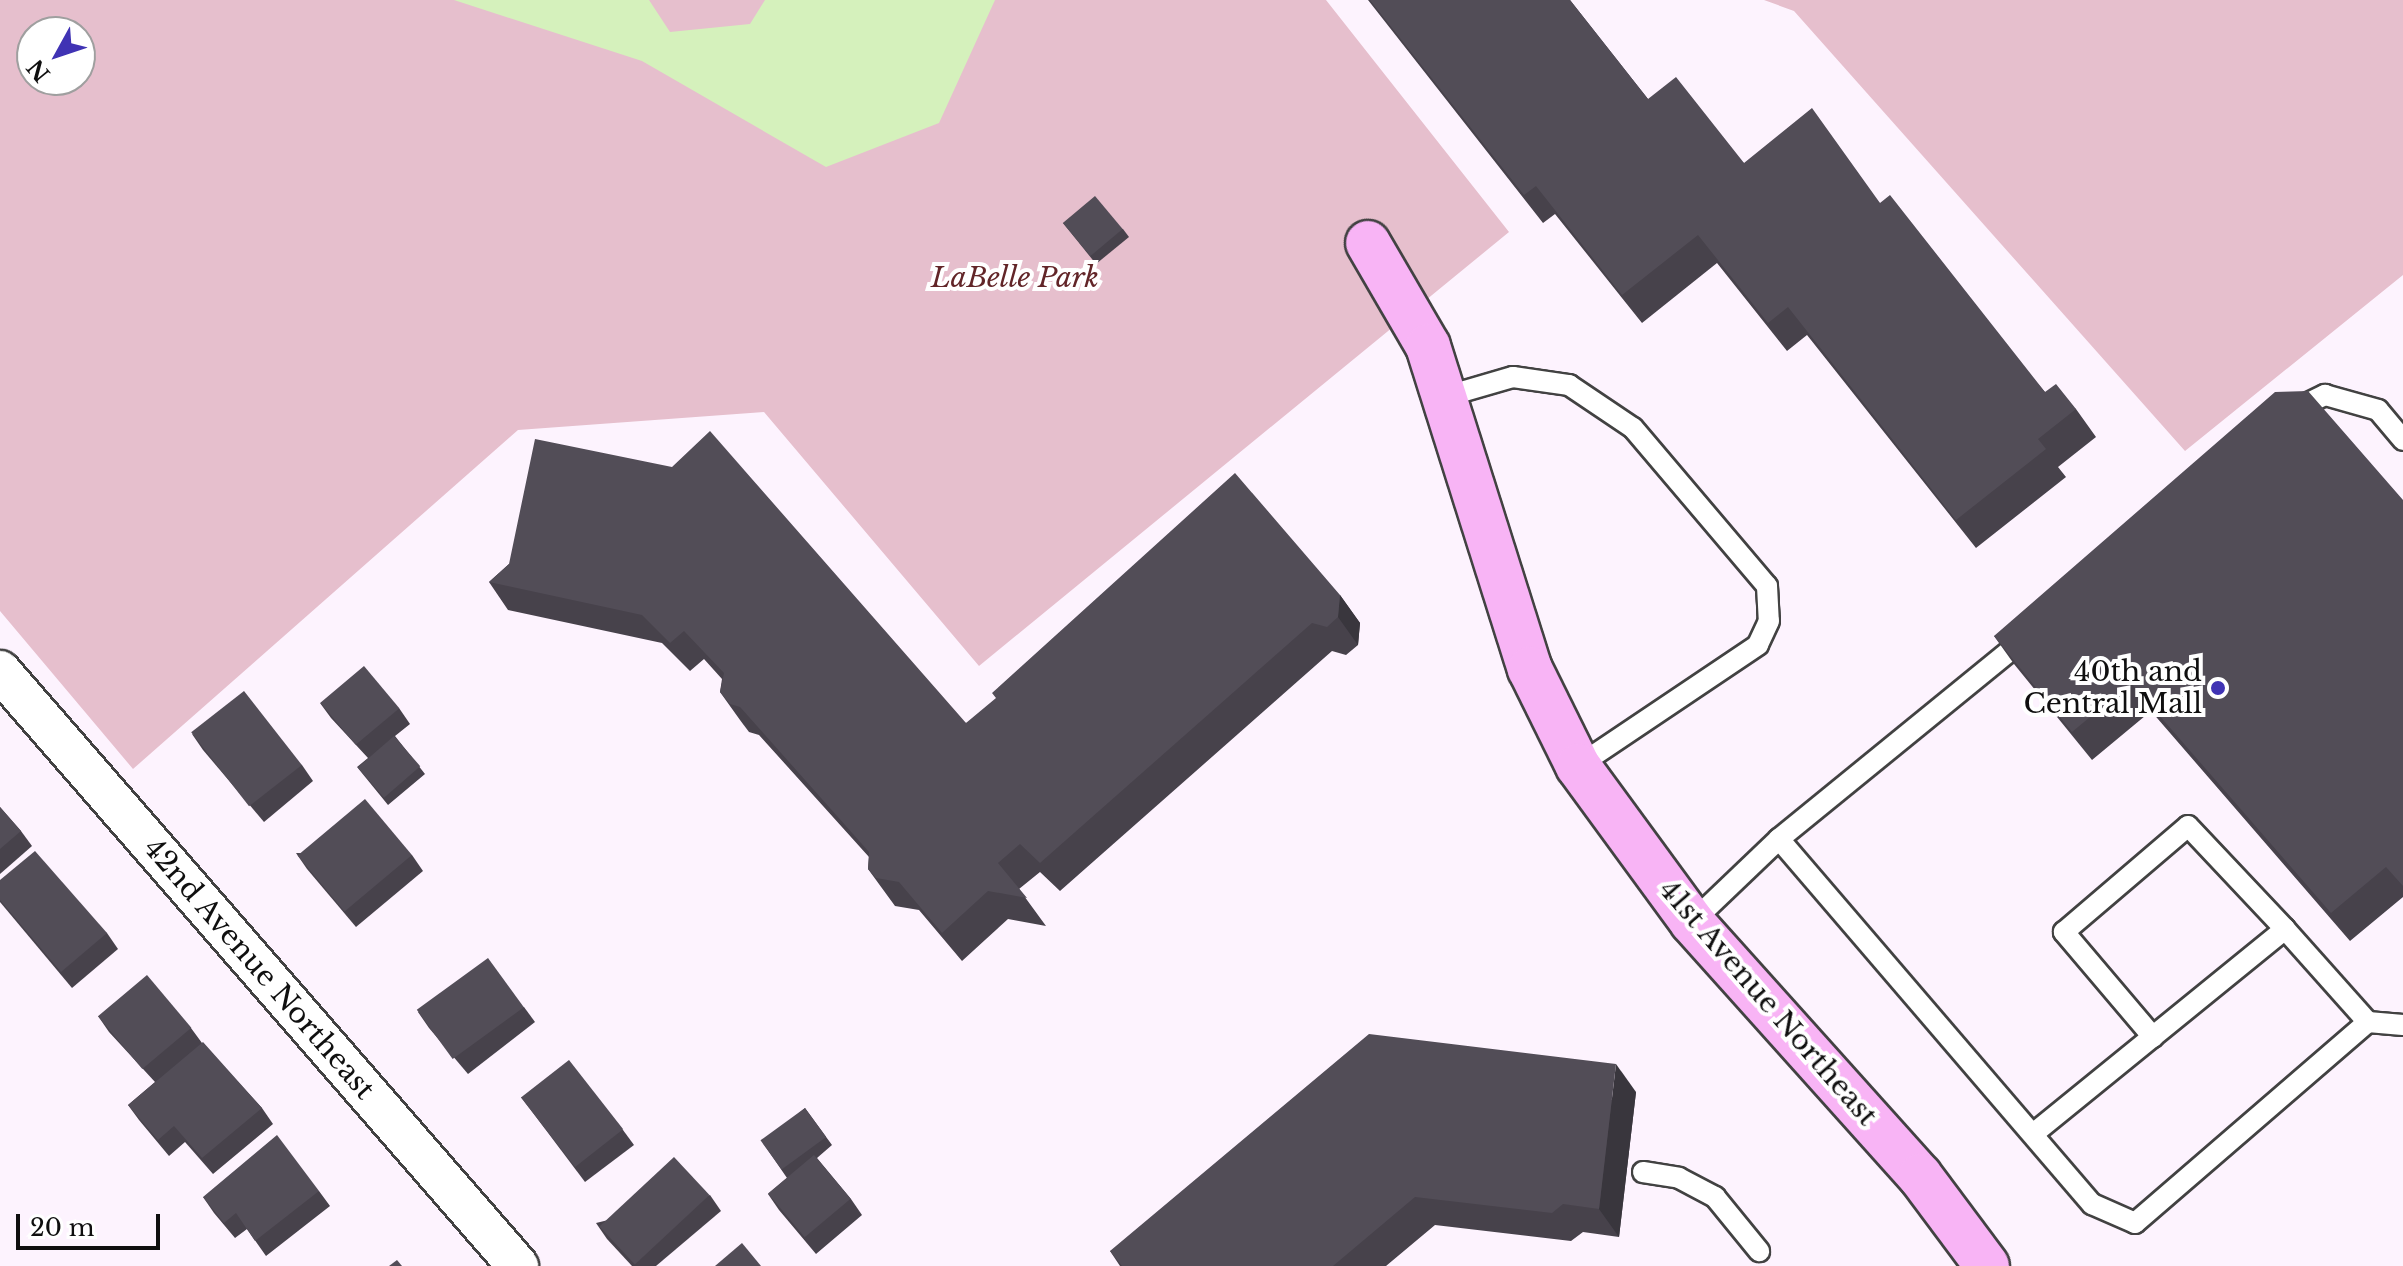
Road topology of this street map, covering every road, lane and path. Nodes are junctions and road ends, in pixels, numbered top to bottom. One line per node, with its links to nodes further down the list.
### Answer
1 (1368, 243): 2 (street, 41st Avenue Northeast)
2 (1444, 397): 7 (street, 41st Avenue Northeast); 7 (lane)
3 (2279, 422): 4 (lane)
4 (2403, 440)
5 (2045, 622): 8 (lane)
6 (0, 671): 17 (street, 42nd Avenue Northeast)
7 (1578, 766): 9 (street, 41st Avenue Northeast)
8 (1779, 839): 9 (lane); 14 (lane)
9 (1692, 922): 18 (street, 41st Avenue Northeast)
10 (2285, 929): 11 (lane); 13 (lane); 13 (lane)
11 (2368, 1022): 12 (lane); 14 (lane)
12 (2403, 1025)
13 (2153, 1037): 14 (lane)
14 (2033, 1134)
15 (1643, 1172): 16 (lane)
16 (1759, 1251)
17 (518, 1266)
18 (1987, 1266)

